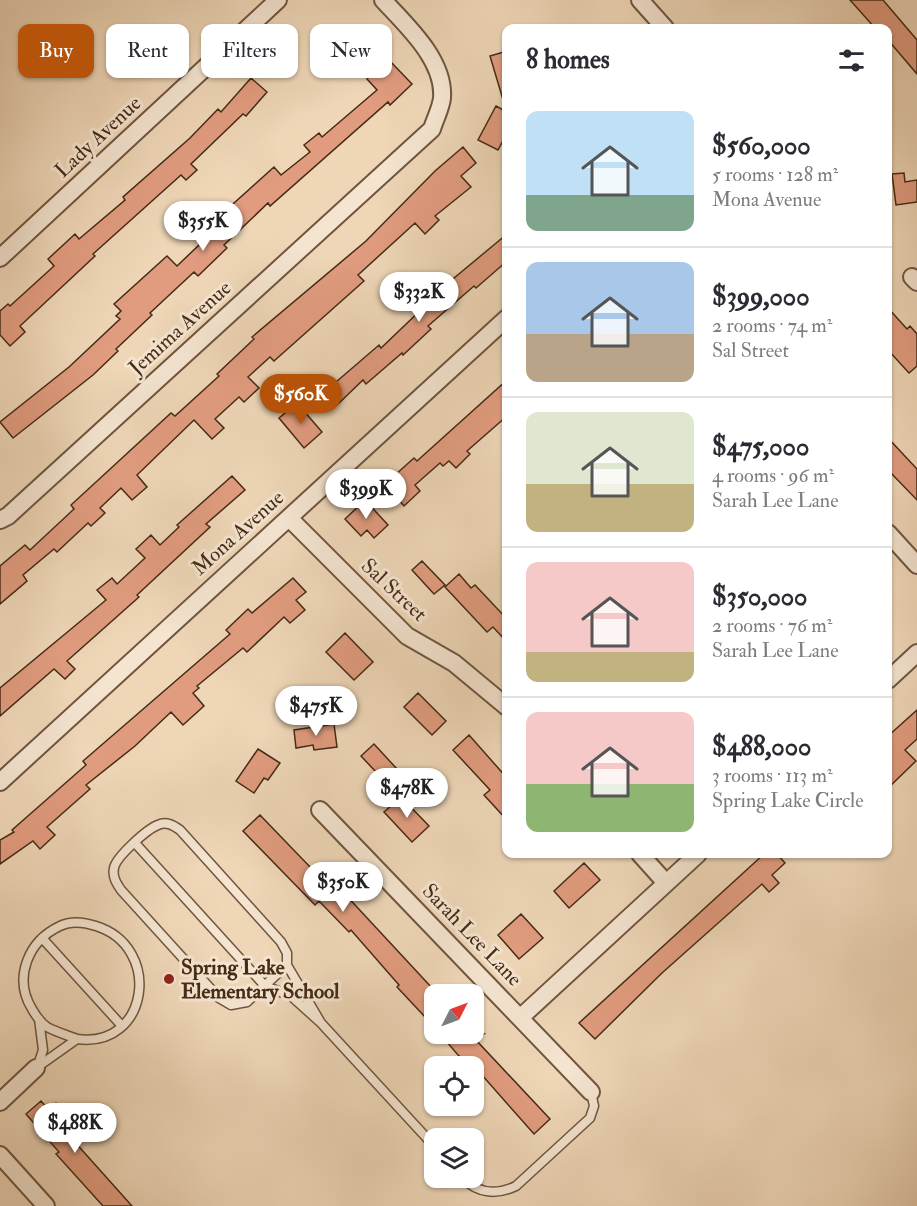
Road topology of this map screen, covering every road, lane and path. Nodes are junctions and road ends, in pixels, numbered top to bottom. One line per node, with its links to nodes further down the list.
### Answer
1 (278, 0): 5 (street, Lady Avenue)
2 (383, 0): 8 (street, Jemima Avenue)
3 (640, 0): 4 (street)
4 (661, 24)
5 (0, 258)
6 (502, 323): 7 (street, Mona Avenue)
7 (289, 518): 13 (street, Sal Street); 14 (street, Mona Avenue)
8 (0, 520)
9 (892, 537): 10 (street)
10 (917, 565)
11 (917, 653): 12 (street)
12 (892, 676)
13 (502, 703)
14 (0, 782)
15 (320, 810): 23 (street, Sarah Lee Lane)
16 (135, 843): 21 (lane); 22 (lane); 22 (lane)
17 (644, 858): 19 (street)
18 (694, 858): 19 (street)
19 (666, 883): 23 (street)
20 (42, 938): 24 (lane); 26 (lane); 26 (lane)
21 (287, 965): 22 (lane); 25 (lane)
22 (265, 986): 25 (lane)
23 (521, 1017): 29 (street, Sarah Lee Lane)
24 (39, 1018): 27 (lane); 28 (lane)
25 (321, 1023): 31 (lane)
26 (122, 1026): 27 (lane)
27 (77, 1039): 28 (lane)
28 (36, 1068): 30 (street)
29 (591, 1092): 33 (lane)
30 (0, 1102)
31 (424, 1135)
32 (0, 1155): 34 (street)
33 (477, 1188)
34 (46, 1206)

